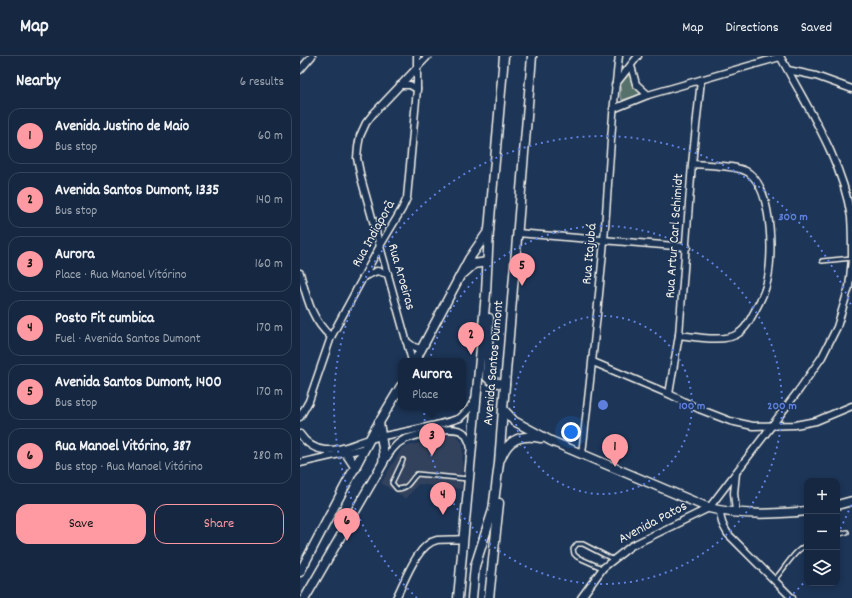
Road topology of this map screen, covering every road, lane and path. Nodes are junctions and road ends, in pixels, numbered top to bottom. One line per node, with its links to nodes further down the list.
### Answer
1 (312, 56): 11 (street)
2 (417, 56): 9 (street, Rua Indiaporã)
3 (428, 56): 9 (street, Rua Aroeiras)
4 (504, 56): 21 (main road, Avenida Santos Dumont)
5 (532, 56): 22 (main road, Avenida Santos Dumont)
6 (619, 56): 15 (street, Rua Itajubá)
7 (638, 56): 10 (street)
8 (780, 56): 12 (street, Avenida Patos); 13 (street)
9 (417, 66): 14 (street, Rua Aroeiras); 16 (street, Rua Indiaporã)
10 (631, 66): 15 (street); 18 (street)
11 (300, 70)
12 (788, 70): 17 (street); 26 (street, Avenida Patos)
13 (701, 80): 18 (street); 20 (street, Rua Artur Carl Schimidt)
14 (400, 85): 16 (street); 24 (street, Rua Aroeiras)
15 (615, 85): 19 (street, Rua Itajubá)
16 (417, 89): 24 (street, Rua Indiaporã)
17 (852, 89)
18 (648, 95): 19 (street)
19 (613, 109): 23 (street, Rua Itajubá)
20 (692, 164): 25 (street, Rua Artur Carl Schimidt); 34 (street)
21 (489, 230): 28 (main road, Avenida Santos Dumont); 32 (main road)
22 (517, 233): 23 (street); 41 (main road, Avenida Santos Dumont)
23 (604, 240): 25 (street); 40 (street, Rua Itajubá)
24 (380, 246): 30 (street, Rua Aroeiras); 31 (street, Rua Indiaporã)
25 (686, 247): 34 (street, Rua Artur Carl Schimidt)
26 (852, 258): 27 (lane); 50 (street, Avenida Patos)
27 (822, 261)
28 (487, 262): 32 (main road); 33 (main road, Avenida Santos Dumont)
29 (300, 273): 35 (street)
30 (388, 274): 31 (street); 36 (street, Rua Aroeiras)
31 (365, 276): 35 (street, Rua Indiaporã)
32 (460, 276): 37 (main road)
33 (486, 294): 41 (main road); 44 (main road, Avenida Santos Dumont)
34 (680, 335): 43 (street, Rua Artur Carl Schimidt)
35 (331, 337): 47 (street, Rua Indiaporã)
36 (406, 341): 37 (street); 38 (street, Rua Aroeiras)
37 (421, 349): 39 (main road)
38 (411, 358)
39 (416, 358)
40 (593, 362): 43 (street); 58 (street, Rua Itajubá)
41 (505, 384): 46 (main road, Avenida Santos Dumont)
42 (398, 391): 49 (main road)
43 (669, 394): 50 (street)
44 (476, 397): 52 (street); 56 (main road, Avenida Santos Dumont)
45 (852, 406): 50 (street)
46 (503, 409): 54 (main road); 62 (main road, Avenida Santos Dumont)
47 (302, 411): 48 (street, Rua Indiaporã)
48 (300, 417)
49 (379, 422): 52 (main road); 53 (main road)
50 (772, 426): 64 (street, Avenida Patos)
51 (300, 434): 53 (street)
52 (382, 438): 53 (street); 61 (main road)
53 (370, 439): 55 (main road)
54 (551, 441): 58 (main road); 62 (main road)
55 (366, 448): 57 (street); 63 (main road)
56 (471, 448): 61 (street); 65 (main road, Avenida Santos Dumont)
57 (346, 453): 60 (street); 63 (main road)
58 (582, 454): 69 (main road)
59 (403, 460): 65 (lane)
60 (300, 463)
61 (383, 463): 81 (main road)
62 (499, 463): 66 (main road, Avenida Santos Dumont)
63 (356, 468): 79 (main road)
64 (737, 472): 69 (street, Avenida Patos); 72 (street, Avenida Patos)
65 (468, 479): 75 (main road, Avenida Santos Dumont)
66 (496, 489): 84 (main road, Avenida Santos Dumont); 85 (main road)
67 (852, 501): 68 (main road)
68 (840, 503)
69 (709, 508): 70 (main road); 77 (street, Avenida Patos)
70 (720, 510): 72 (main road); 80 (street)
71 (804, 511): 72 (main road)
72 (736, 512)
73 (847, 532): 74 (lane)
74 (840, 534)
75 (463, 540): 82 (street); 83 (main road, Avenida Santos Dumont)
76 (804, 546): 80 (lane)
77 (612, 559): 78 (street, Avenida Patos); 78 (lane)
78 (602, 568): 86 (street, Avenida Patos)
79 (300, 572)
80 (774, 580): 87 (street)
81 (305, 598)
82 (396, 598)
83 (458, 598)
84 (472, 598)
85 (489, 598)
86 (581, 598)
87 (792, 598)

